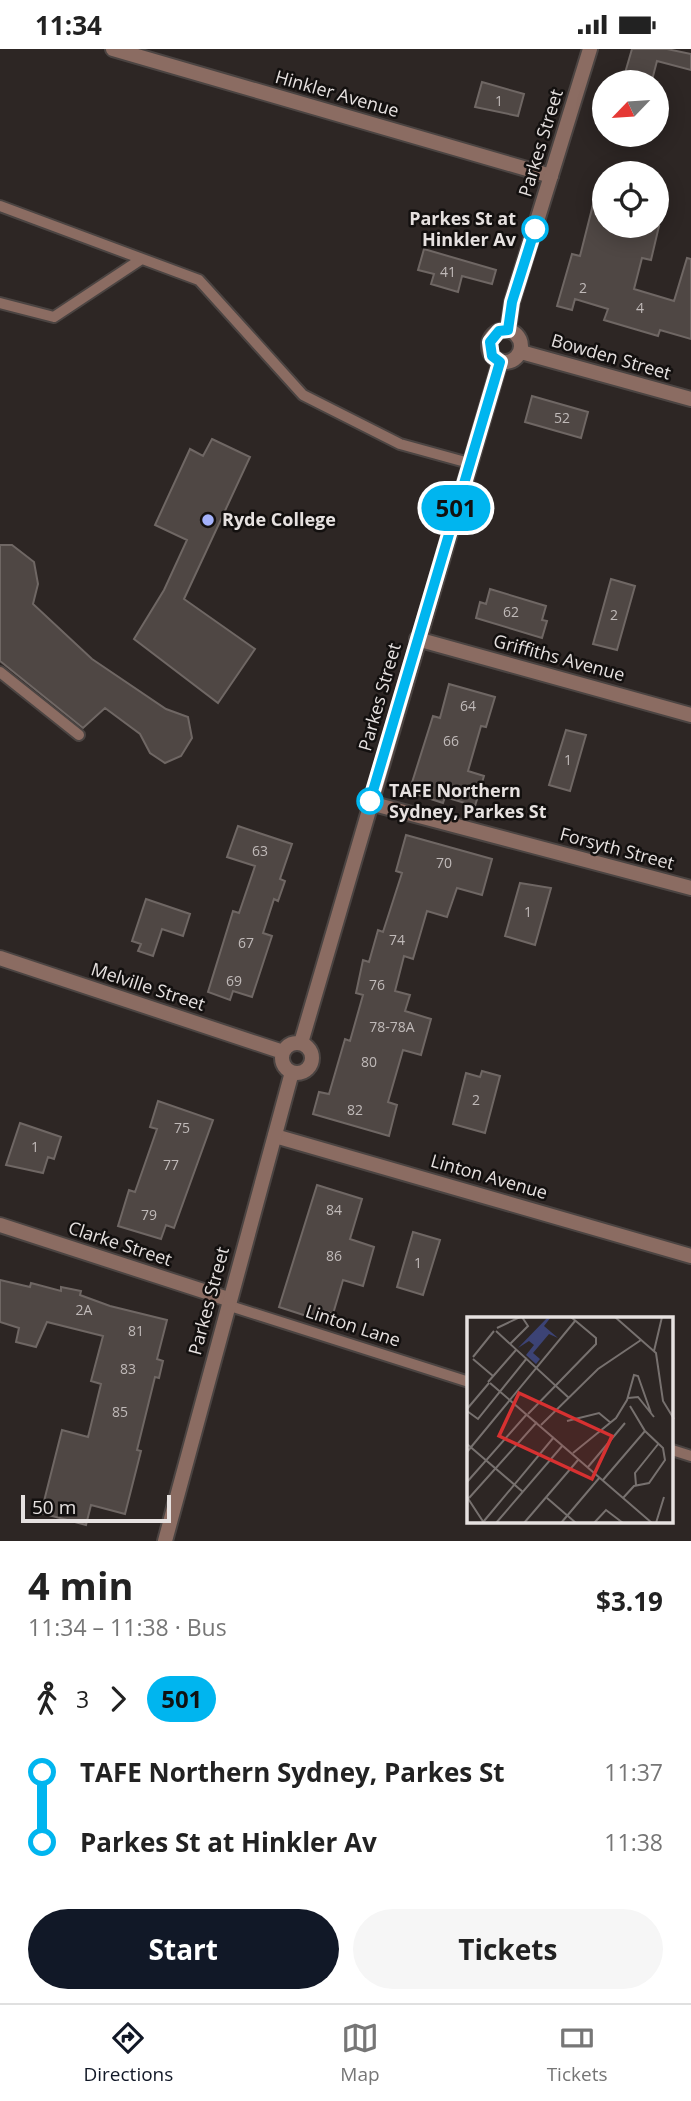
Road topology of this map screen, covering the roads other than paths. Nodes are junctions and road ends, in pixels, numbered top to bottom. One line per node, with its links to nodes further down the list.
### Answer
1 (113, 49): 3 (street, Hinkler Avenue)
2 (590, 49): 3 (street, Parkes Street)
3 (551, 176): 7 (street, Parkes Street)
4 (0, 206): 5 (lane)
5 (140, 260): 6 (lane); 11 (lane)
6 (0, 303)
7 (508, 330): 8 (street); 9 (street)
8 (521, 352): 9 (street); 10 (street, Bowden Street)
9 (500, 362): 11 (street, Parkes Street)
10 (691, 399)
11 (469, 463): 12 (street, Parkes Street)
12 (417, 639): 14 (street, Griffiths Avenue); 16 (street, Parkes Street)
13 (0, 672): 15 (lane)
14 (691, 715)
15 (79, 735)
16 (370, 803): 17 (street, Forsyth Street); 19 (street, Parkes Street)
17 (691, 888)
18 (0, 958): 20 (street, Melville Street)
19 (301, 1043): 20 (street); 21 (street)
20 (283, 1052): 21 (street)
21 (292, 1072): 22 (street, Parkes Street)
22 (275, 1136): 24 (street, Linton Avenue); 25 (street, Parkes Street)
23 (0, 1224): 25 (street, Clarke Street)
24 (691, 1256)
25 (227, 1302): 26 (lane, Linton Lane); 29 (street, Parkes Street)
26 (467, 1380)
27 (674, 1451): 28 (lane)
28 (691, 1457)
29 (165, 1541)

